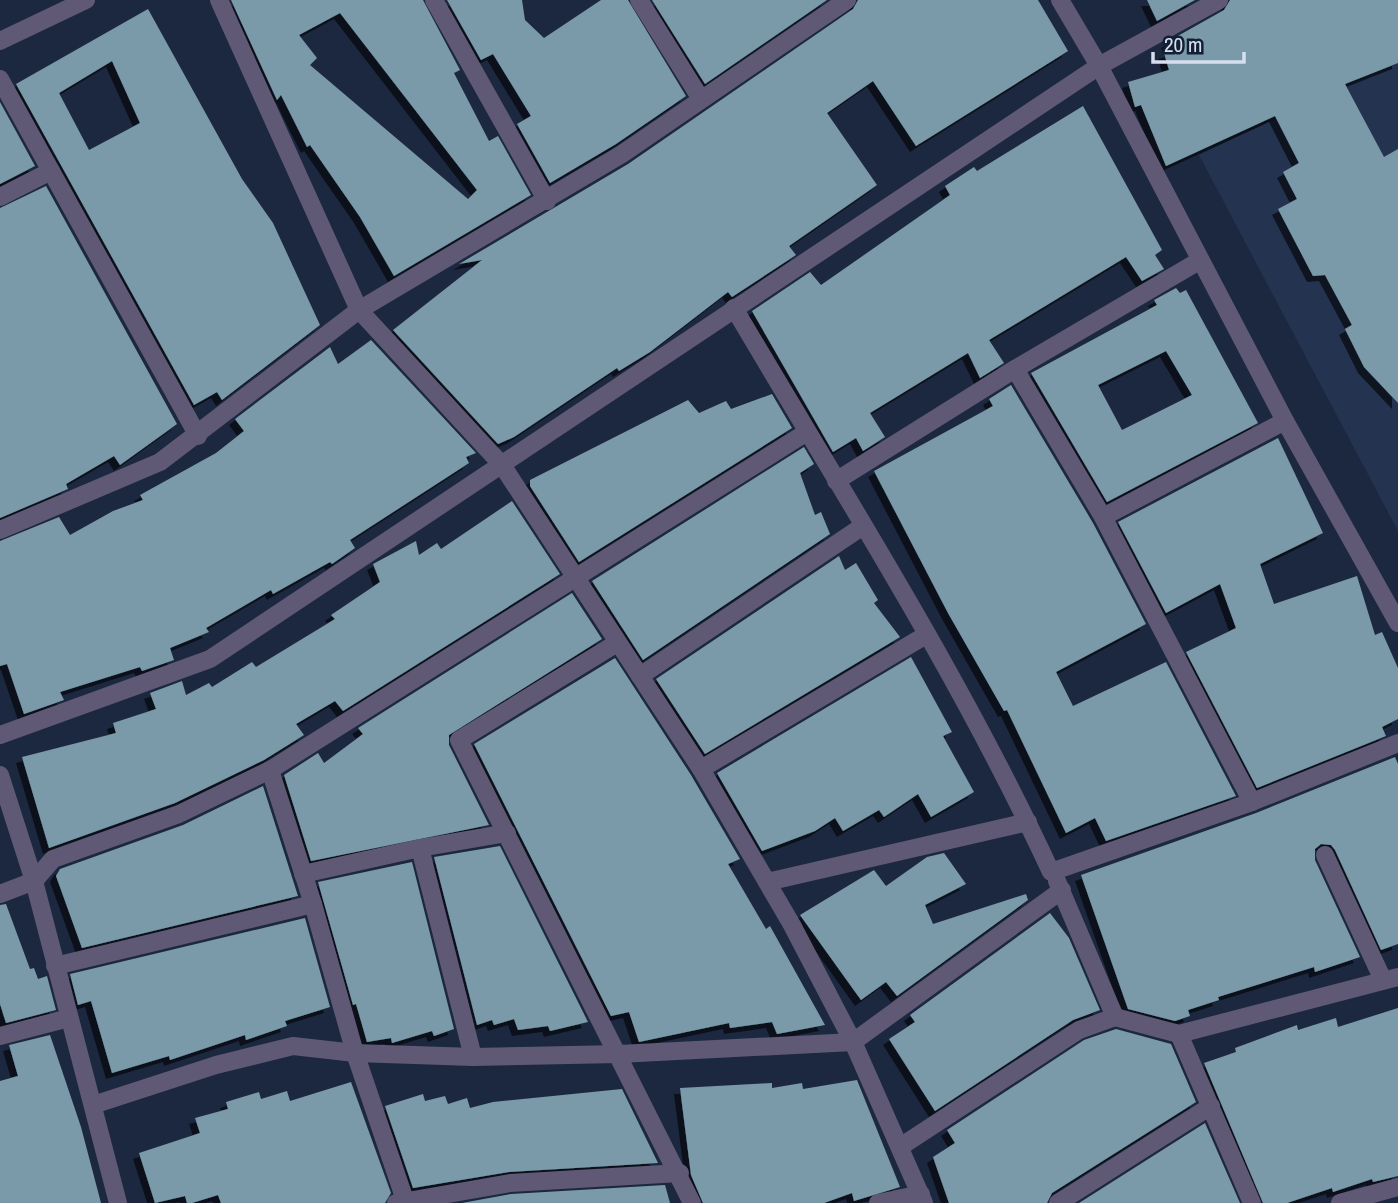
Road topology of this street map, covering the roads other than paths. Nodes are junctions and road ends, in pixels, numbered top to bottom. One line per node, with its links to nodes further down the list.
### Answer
1 (86, 0): 8 (street)
2 (219, 0): 17 (street)
3 (434, 0): 14 (street)
4 (639, 0): 11 (street)
5 (1060, 0): 9 (street)
6 (1219, 0): 9 (street)
7 (843, 1): 11 (street)
8 (0, 41)
9 (1098, 66): 15 (street); 16 (street)
10 (0, 79): 12 (street)
11 (701, 99): 14 (street)
12 (51, 171): 13 (street); 21 (street)
13 (0, 197)
14 (547, 201): 17 (street)
15 (1199, 261): 18 (street); 19 (street)
16 (734, 308): 20 (street); 22 (street)
17 (359, 310): 21 (street); 22 (street)
18 (1015, 369): 23 (street); 24 (street)
19 (1284, 421): 24 (street); 28 (street)
20 (807, 432): 23 (street); 27 (street)
21 (198, 436): 26 (street)
22 (502, 465): 27 (street); 32 (street)
23 (836, 481): 25 (street)
24 (1103, 517): 37 (street)
25 (863, 526): 29 (street); 31 (street)
26 (0, 530)
27 (576, 580): 30 (street); 35 (street)
28 (1398, 623)
29 (926, 635): 34 (street); 38 (street)
30 (617, 643): 31 (street); 39 (street)
31 (640, 676): 34 (street)
32 (0, 735)
33 (1398, 743): 37 (street)
34 (701, 769): 45 (street)
35 (270, 770): 43 (street); 44 (street)
36 (0, 775): 44 (street)
37 (1252, 802): 42 (street)
38 (1028, 822): 42 (street); 45 (street)
39 (507, 834): 40 (street); 57 (street)
40 (420, 848): 43 (street); 58 (street)
41 (1325, 855): 50 (street)
42 (1051, 872): 46 (street)
43 (303, 874): 48 (street)
44 (34, 881): 47 (street); 49 (street)
45 (768, 882): 55 (street)
46 (1062, 890): 51 (street); 55 (street)
47 (0, 894)
48 (313, 905): 49 (street); 56 (street)
49 (55, 966): 52 (street)
50 (1391, 978): 53 (street)
51 (1115, 1017): 53 (street); 61 (street)
52 (68, 1018): 54 (street); 59 (street)
53 (1179, 1034): 60 (street)
54 (0, 1036)
55 (853, 1042): 57 (street); 61 (street)
56 (355, 1053): 58 (street); 59 (street); 65 (street)
57 (620, 1054): 58 (street); 62 (street)
58 (473, 1057)
59 (93, 1105): 66 (street)
60 (1211, 1106): 69 (street); 70 (street)
61 (900, 1147): 64 (street)
62 (680, 1173): 65 (street); 67 (street)
63 (1398, 1187): 71 (street)
64 (923, 1199): 68 (street)
65 (402, 1202)
66 (118, 1203)
67 (692, 1203)
68 (877, 1203)
69 (1058, 1203)
70 (1252, 1203)
71 (1340, 1203)

